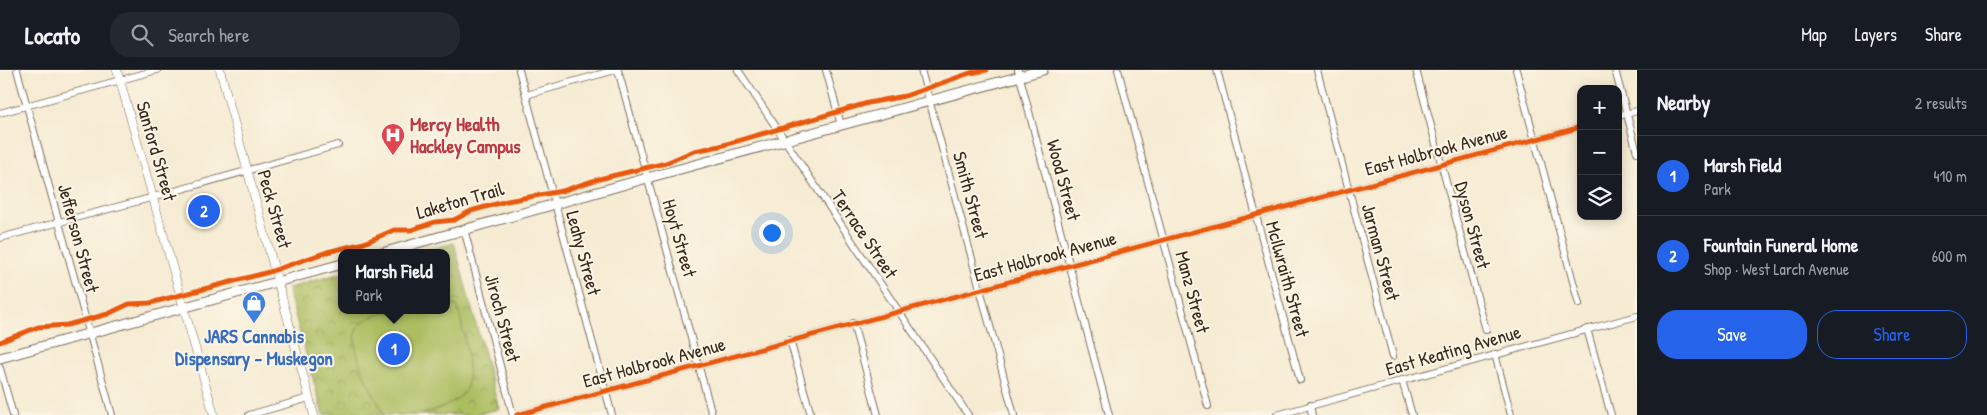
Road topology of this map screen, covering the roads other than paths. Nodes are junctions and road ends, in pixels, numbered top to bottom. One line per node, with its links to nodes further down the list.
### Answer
1 (17, 70): 21 (street, Jefferson Street)
2 (117, 70): 18 (street, Sanford Street)
3 (157, 70): 18 (street)
4 (220, 70): 33 (street, Peck Street)
5 (519, 70): 19 (street, Leahy Street)
6 (616, 70): 19 (street); 34 (street, Hoyt Street)
7 (738, 70): 29 (street, Terrace Street)
8 (826, 70): 26 (street)
9 (921, 70): 20 (street, Smith Street)
10 (1043, 70): 17 (main road)
11 (1118, 70): 42 (street, Manz Street)
12 (1217, 70): 38 (street, McIlwraith Street)
13 (1317, 70): 35 (street, Jarman Street)
14 (1416, 70): 32 (street, Dyson Street)
15 (1516, 70): 28 (street)
16 (1615, 70): 24 (street)
17 (1019, 73): 20 (main road); 44 (street, Wood Street)
18 (120, 80): 21 (street); 36 (street, Sanford Street)
19 (526, 94): 37 (street, Leahy Street)
20 (929, 101): 26 (main road); 47 (street, Smith Street)
21 (27, 105): 23 (street); 39 (street, Jefferson Street)
22 (1637, 111): 24 (street)
23 (0, 113)
24 (1627, 114): 25 (street); 31 (street)
25 (1622, 115)
26 (841, 125): 29 (main road)
27 (1577, 127): 28 (street, East Holbrook Avenue)
28 (1534, 139): 32 (street, East Holbrook Avenue); 48 (street)
29 (784, 140): 34 (main road); 50 (street, Terrace Street)
30 (338, 145): 33 (street)
31 (1637, 152)
32 (1442, 164): 35 (street, East Holbrook Avenue); 54 (street, Dyson Street)
33 (247, 171): 36 (street); 46 (street, Peck Street)
34 (647, 178): 37 (main road); 60 (street, Hoyt Street)
35 (1349, 190): 38 (street, East Holbrook Avenue); 58 (street, Jarman Street)
36 (154, 197): 39 (street); 49 (street, Sanford Street)
37 (556, 204): 40 (main road); 64 (street, Leahy Street)
38 (1256, 214): 42 (street, East Holbrook Avenue); 62 (street, McIlwraith Street)
39 (59, 222): 41 (street); 55 (street, Jefferson Street)
40 (464, 229): 43 (main road); 73 (street, Jiroch Street)
41 (0, 238)
42 (1163, 239): 44 (street, East Holbrook Avenue); 67 (street, Manz Street)
43 (396, 249)
44 (1071, 264): 47 (street, East Holbrook Avenue); 81 (street, Wood Street)
45 (338, 265): 46 (main road)
46 (278, 282): 49 (main road); 65 (street, Peck Street)
47 (980, 289): 50 (street, East Holbrook Avenue); 80 (street, Smith Street)
48 (1579, 304)
49 (184, 307): 55 (main road); 70 (street, Sanford Street)
50 (898, 311): 52 (street, East Holbrook Avenue); 79 (street, Terrace Street)
51 (1637, 316): 53 (street, East Keating Avenue)
52 (853, 323): 56 (street, East Holbrook Avenue); 78 (street)
53 (1587, 329): 57 (street, East Keating Avenue); 86 (street)
54 (1486, 330)
55 (90, 333): 59 (main road); 69 (street, Jefferson Street)
56 (790, 340): 60 (street, East Holbrook Avenue); 77 (street)
57 (1495, 354): 63 (street, East Keating Avenue); 85 (street)
58 (1393, 356)
59 (0, 358)
60 (699, 366): 64 (street, East Holbrook Avenue); 76 (street, Hoyt Street)
61 (0, 368): 68 (street)
62 (1300, 380)
63 (1402, 380): 66 (street, East Keating Avenue); 84 (street)
64 (605, 391): 74 (street, East Holbrook Avenue); 75 (street, Leahy Street)
65 (309, 398): 71 (street); 72 (street, Peck Street)
66 (1310, 405): 82 (street, East Keating Avenue); 83 (street)
67 (1208, 406)
68 (13, 415)
69 (112, 415)
70 (214, 415)
71 (249, 415)
72 (314, 415)
73 (513, 415)
74 (517, 415)
75 (612, 415)
76 (712, 415)
77 (811, 415)
78 (878, 415)
79 (968, 415)
80 (1014, 415)
81 (1109, 415)
82 (1277, 415)
83 (1312, 415)
84 (1412, 415)
85 (1511, 415)
86 (1611, 415)

